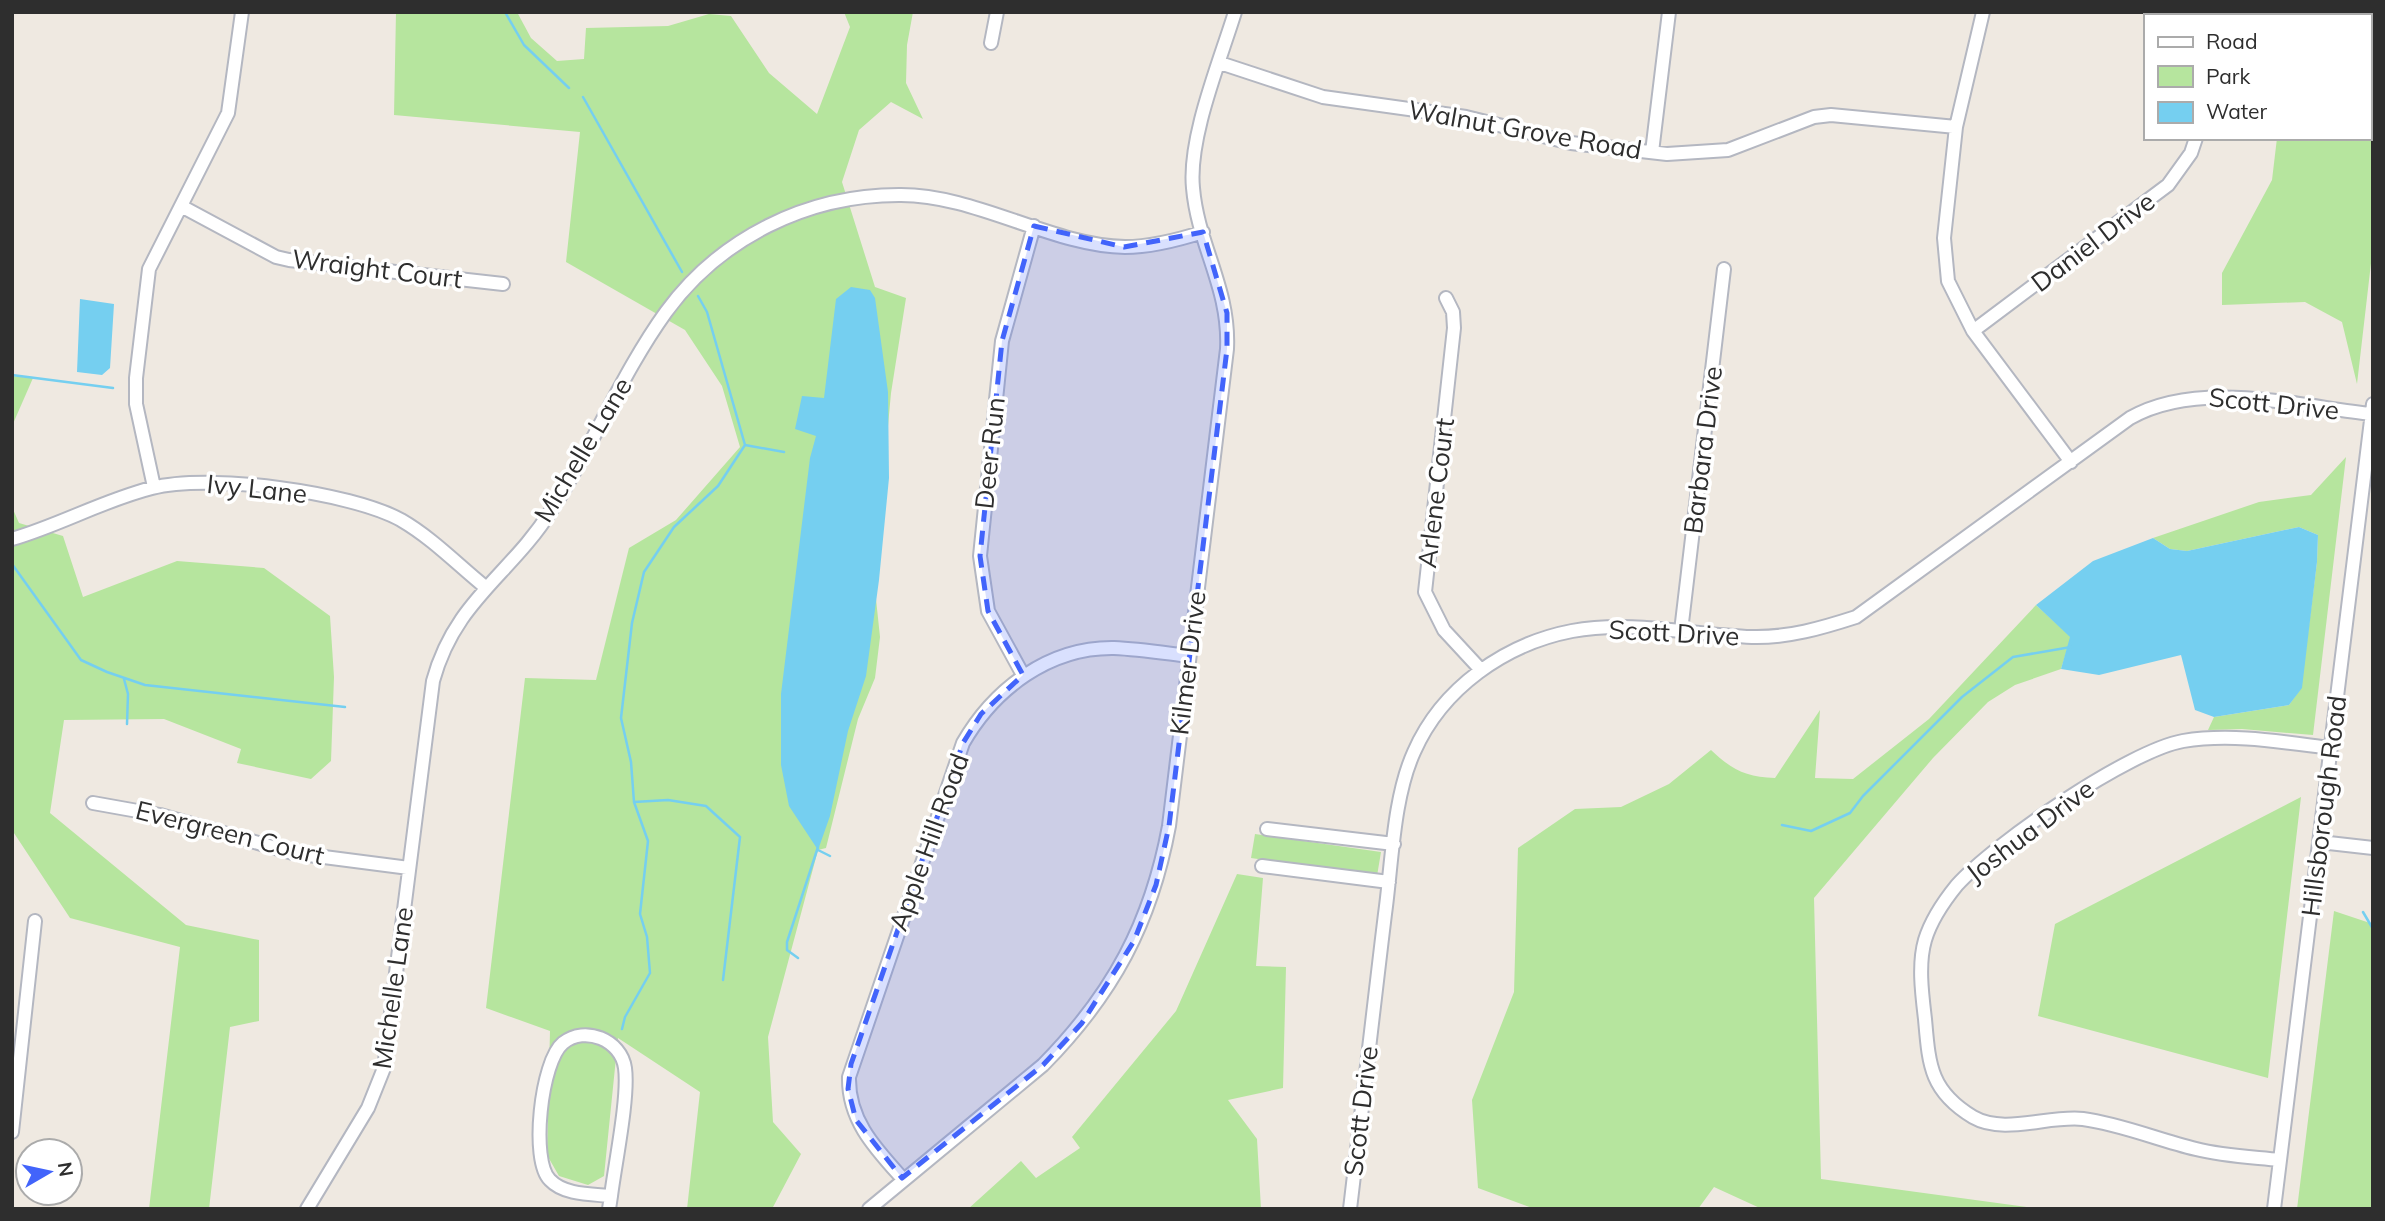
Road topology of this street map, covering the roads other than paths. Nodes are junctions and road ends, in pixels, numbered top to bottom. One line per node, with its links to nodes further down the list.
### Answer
1 (242, 12): 11 (street)
2 (998, 12): 6 (street)
3 (1235, 12): 7 (street, Kilmer Drive)
4 (1669, 12): 10 (street)
5 (1983, 12): 8 (street)
6 (991, 43)
7 (1220, 63): 10 (street, Walnut Grove Road); 13 (street, Kilmer Drive)
8 (1956, 127): 10 (street, Walnut Grove Road); 17 (street)
9 (2195, 140): 17 (street, Daniel Drive)
10 (1652, 152)
11 (181, 206): 15 (street, Wraight Court); 20 (street)
12 (1034, 226): 13 (street, Michelle Lane); 22 (street, Michelle Lane); 26 (street, Deer Run)
13 (1203, 232): 24 (street, Kilmer Drive)
14 (1724, 269): 23 (street, Barbara Drive)
15 (503, 284)
16 (1446, 298): 25 (street, Arlene Court)
17 (1973, 331): 19 (street)
18 (2372, 409): 19 (street, Scott Drive); 27 (street, Hillsborough Road)
19 (2071, 462): 23 (street, Scott Drive)
20 (154, 487): 21 (street, Ivy Lane); 22 (street, Ivy Lane)
21 (12, 539)
22 (484, 586): 34 (street, Michelle Lane)
23 (1681, 631): 25 (street, Scott Drive)
24 (1189, 656): 26 (street, Apple Hill Road); 39 (street, Kilmer Drive)
25 (1481, 670): 31 (street, Scott Drive)
26 (1023, 675): 39 (street, Apple Hill Road)
27 (2330, 748): 30 (street, Hillsborough Road); 38 (street, Joshua Drive)
28 (93, 803): 34 (street, Evergreen Court)
29 (1267, 829): 31 (street)
30 (2320, 842): 32 (street); 38 (street, Hillsborough Road)
31 (1394, 844): 35 (street, Scott Drive)
32 (2373, 848)
33 (1262, 866): 35 (street)
34 (409, 868): 41 (street, Michelle Lane)
35 (1389, 882): 43 (street, Scott Drive)
36 (35, 921): 37 (street)
37 (12, 1132)
38 (2280, 1160): 44 (street, Hillsborough Road)
39 (902, 1178): 42 (street, Kilmer Drive)
40 (610, 1203): 40 (street)
41 (307, 1209)
42 (869, 1209)
43 (1350, 1209)
44 (2274, 1209)

